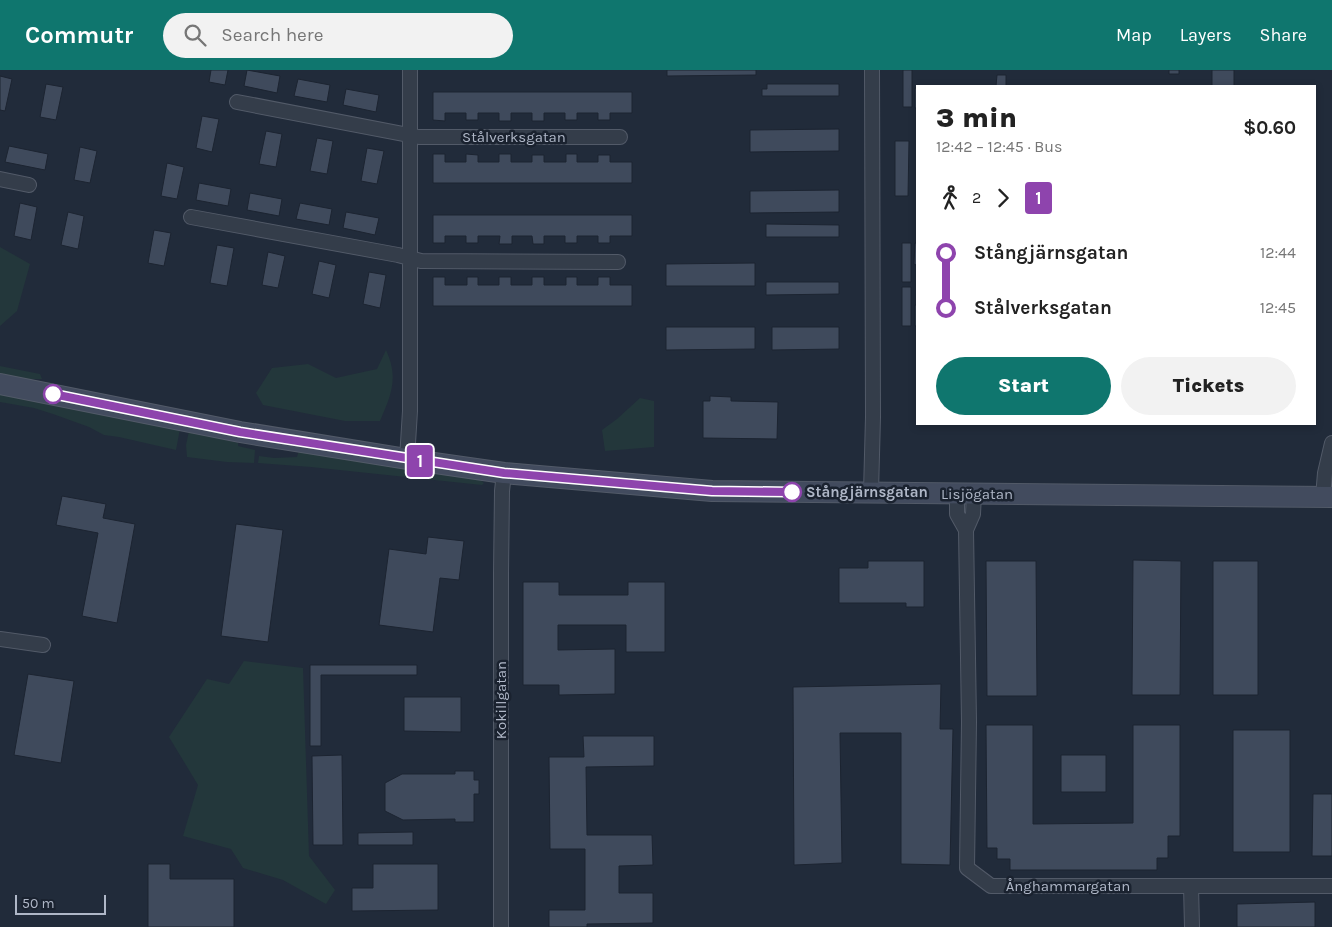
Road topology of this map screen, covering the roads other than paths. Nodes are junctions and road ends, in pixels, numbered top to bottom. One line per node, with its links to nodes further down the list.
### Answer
1 (410, 70): 4 (street)
2 (872, 70): 15 (street)
3 (237, 102): 4 (street, Stålverksgatan)
4 (409, 135): 5 (street, Stålverksgatan); 9 (street)
5 (620, 137)
6 (0, 179): 7 (street)
7 (29, 185)
8 (191, 216): 9 (street)
9 (409, 258): 10 (street); 13 (street)
10 (618, 262)
11 (0, 384): 13 (street, Lisjögatan)
12 (1332, 442): 17 (street)
13 (407, 459): 14 (street, Lisjögatan)
14 (504, 473): 15 (street, Lisjögatan); 22 (street, Kokillgatan)
15 (871, 492): 16 (street, Lisjögatan)
16 (966, 494): 17 (street, Lisjögatan); 20 (street, Ånghammargatan)
17 (1327, 497)
18 (0, 639): 19 (street)
19 (44, 645)
20 (1191, 886): 21 (street, Ånghammargatan); 23 (street)
21 (1332, 886)
22 (501, 927)
23 (1192, 927)

